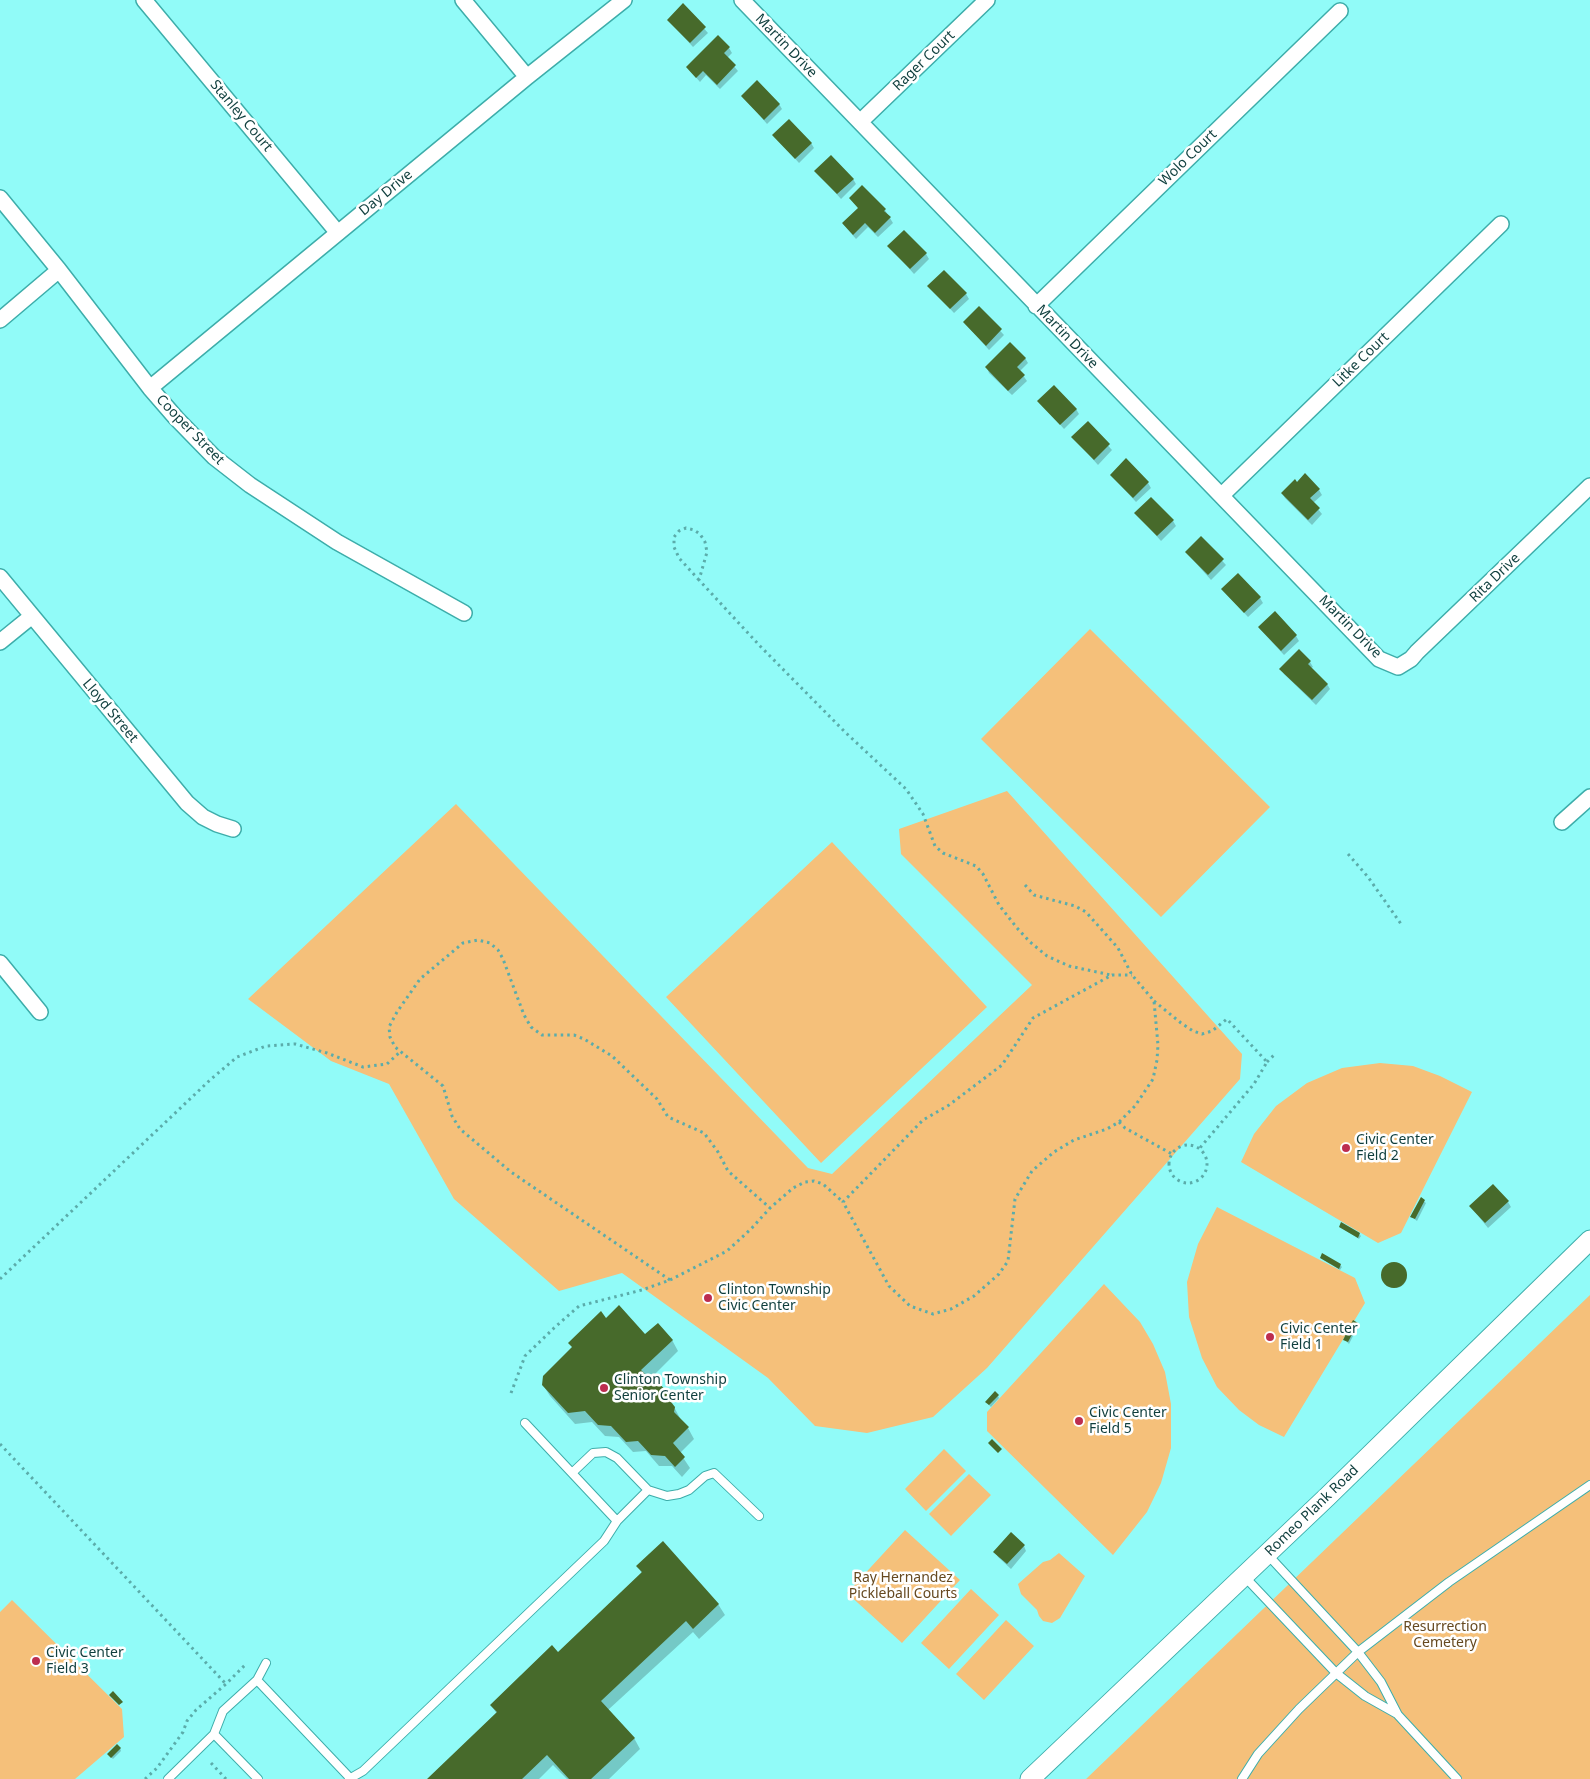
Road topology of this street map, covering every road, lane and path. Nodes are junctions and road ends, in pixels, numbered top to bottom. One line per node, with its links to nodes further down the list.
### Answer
1 (144, 0): 11 (street, Stanley Court)
2 (464, 0): 7 (street)
3 (624, 0): 7 (street, Day Drive)
4 (742, 0): 8 (street, Martin Drive)
5 (987, 0): 8 (street, Rager Court)
6 (1340, 12): 13 (street, Wolo Court)
7 (527, 77): 11 (street, Day Drive)
8 (860, 122): 13 (street, Martin Drive)
9 (0, 198): 12 (street, Cooper Street)
10 (1500, 224): 17 (street, Litke Court)
11 (338, 232): 15 (street, Day Drive)
12 (59, 270): 14 (street); 15 (street, Cooper Street)
13 (1036, 306): 17 (street, Martin Drive)
14 (0, 320)
15 (150, 388): 20 (street, Cooper Street)
16 (1590, 486): 23 (street, Rita Drive)
17 (1222, 495): 23 (street, Martin Drive)
18 (0, 577): 21 (street, Lloyd Street)
19 (699, 580): 19 (path); 31 (path)
20 (464, 613)
21 (32, 616): 22 (street); 26 (street, Lloyd Street)
22 (0, 642)
23 (1398, 667)
24 (1590, 797): 25 (street)
25 (1562, 822)
26 (233, 829)
27 (1348, 854): 29 (path)
28 (1025, 885): 32 (path)
29 (1401, 924)
30 (0, 963): 34 (street)
31 (1112, 975): 32 (path); 41 (path)
32 (1132, 975): 33 (path)
33 (1154, 1001): 37 (path); 38 (path)
34 (40, 1012)
35 (401, 1051): 42 (path); 44 (path); 45 (path)
36 (1276, 1053): 37 (path)
37 (1267, 1062): 39 (path)
38 (1119, 1122): 40 (path); 41 (path)
39 (1199, 1149): 40 (path); 40 (path)
40 (1172, 1154)
41 (843, 1202): 42 (path)
42 (770, 1208): 45 (path)
43 (1590, 1240): 54 (street, Romeo Plank Road)
44 (0, 1279)
45 (670, 1280): 46 (path)
46 (512, 1393)
47 (525, 1423): 49 (lane)
48 (0, 1444): 61 (path)
49 (572, 1473): 51 (lane); 53 (lane)
50 (1590, 1485): 56 (lane)
51 (648, 1490): 52 (lane); 53 (lane)
52 (759, 1516)
53 (617, 1521): 71 (lane)
54 (1267, 1554): 55 (street, Romeo Plank Road); 56 (lane)
55 (1244, 1576): 59 (lane); 72 (street, Romeo Plank Road)
56 (1358, 1652): 59 (lane); 62 (lane)
57 (266, 1663): 60 (lane)
58 (246, 1665): 61 (path)
59 (1336, 1673): 62 (lane); 73 (lane)
60 (257, 1680): 64 (lane); 71 (lane)
61 (226, 1684): 63 (path)
62 (1398, 1715): 74 (lane)
63 (183, 1732): 65 (path); 67 (path)
64 (214, 1734): 68 (lane); 70 (lane)
65 (188, 1737)
66 (211, 1763): 69 (path)
67 (145, 1779)
68 (168, 1779)
69 (226, 1779)
70 (258, 1779)
71 (350, 1779)
72 (1030, 1779)
73 (1242, 1779)
74 (1457, 1779)

